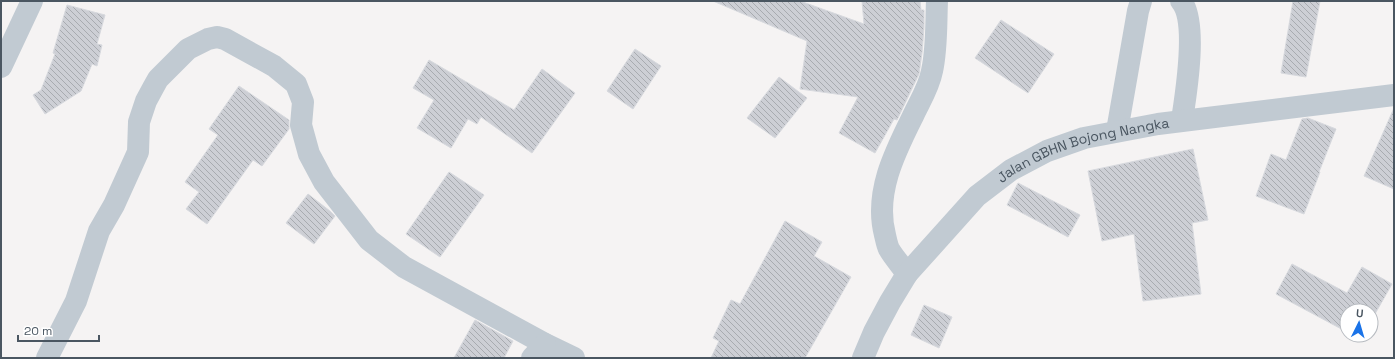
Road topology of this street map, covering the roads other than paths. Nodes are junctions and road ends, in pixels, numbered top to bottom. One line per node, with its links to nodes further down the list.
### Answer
1 (32, 1): 5 (street)
2 (937, 1): 9 (street)
3 (1141, 1): 8 (street)
4 (1182, 1): 7 (street)
5 (2, 64)
6 (1394, 95): 7 (street, Jalan GBHN Bojong Nangka)
7 (1182, 120): 8 (street, Jalan GBHN Bojong Nangka)
8 (1117, 131): 9 (street, Jalan GBHN Bojong Nangka)
9 (907, 274): 13 (street, Jalan GBHN Bojong Nangka)
10 (538, 351): 11 (street); 12 (street)
11 (47, 358)
12 (574, 358)
13 (863, 358)

